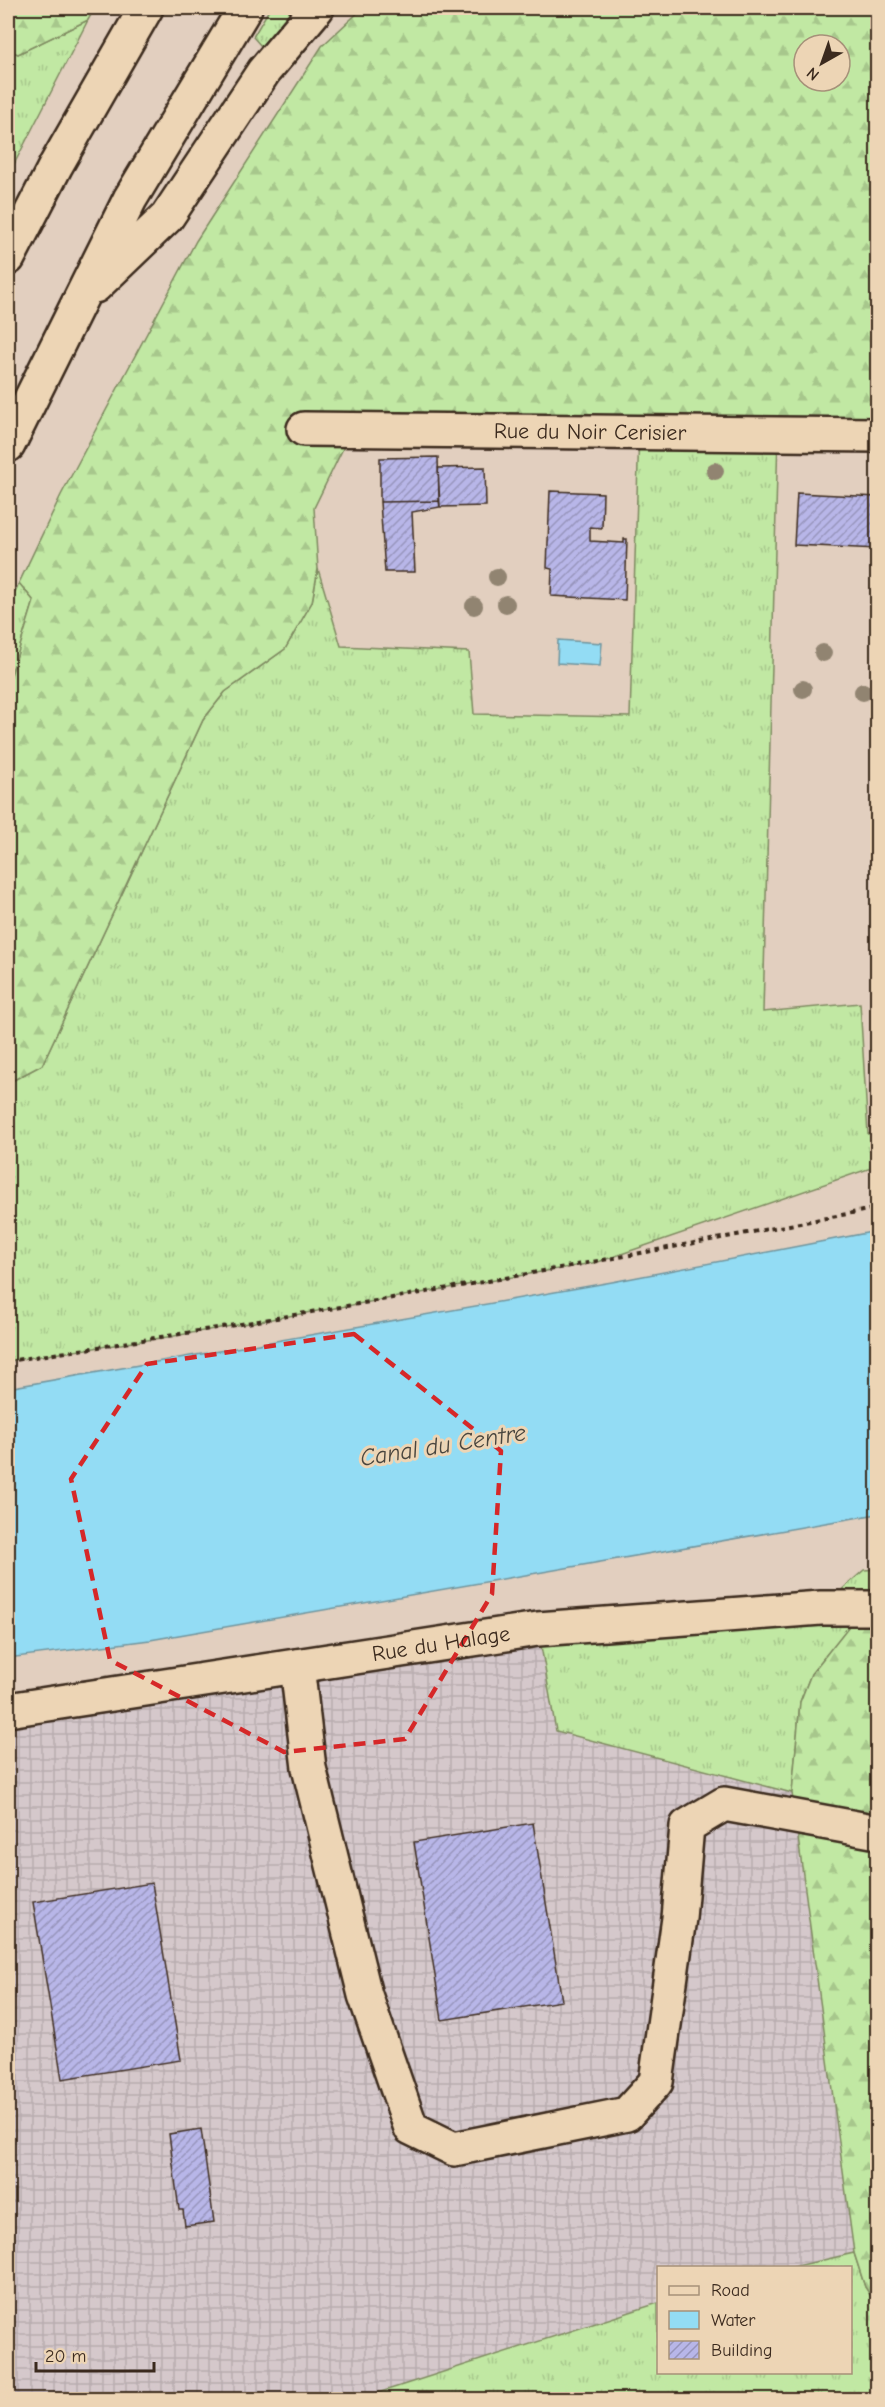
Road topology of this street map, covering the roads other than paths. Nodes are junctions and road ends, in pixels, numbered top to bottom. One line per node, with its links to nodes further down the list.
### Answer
1 (146, 8): 4 (main road)
2 (244, 8): 5 (main road)
3 (317, 8): 5 (main road)
4 (8, 258)
5 (77, 303): 8 (main road)
6 (304, 429): 7 (main road, Rue du Noir Cerisier)
7 (878, 435)
8 (8, 445)
9 (878, 1608): 10 (main road, Rue du Halage)
10 (297, 1666): 11 (main road, Rue du Halage); 12 (main road)
11 (8, 1710)
12 (878, 1832)

